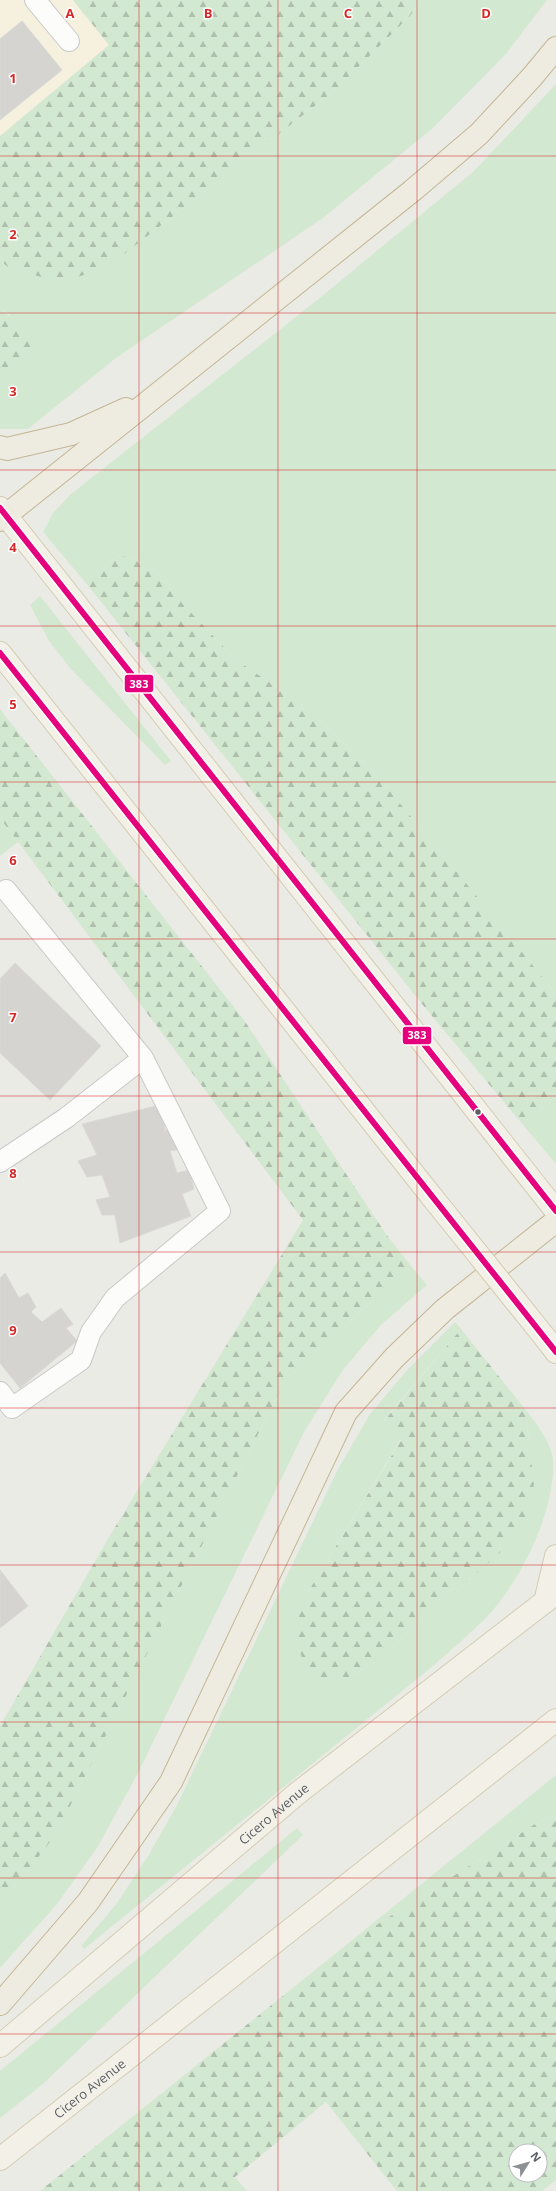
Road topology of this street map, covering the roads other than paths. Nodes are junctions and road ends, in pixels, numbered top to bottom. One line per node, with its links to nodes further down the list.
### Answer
1 (35, 0): 2 (lane)
2 (68, 41)
3 (556, 48): 4 (highway)
4 (158, 394): 5 (highway); 6 (highway)
5 (0, 447)
6 (2, 514): 11 (main road)
7 (0, 653): 13 (main road, bridge)
8 (6, 890): 9 (lane)
9 (143, 1058): 10 (lane); 14 (lane)
10 (0, 1162)
11 (556, 1211)
12 (556, 1221): 18 (highway)
13 (551, 1346)
14 (0, 1392)
15 (556, 1556): 16 (main road)
16 (551, 1598): 19 (main road, Cicero Avenue)
17 (556, 1720): 20 (main road, Cicero Avenue)
18 (0, 2004)
19 (0, 2046)
20 (0, 2159)

